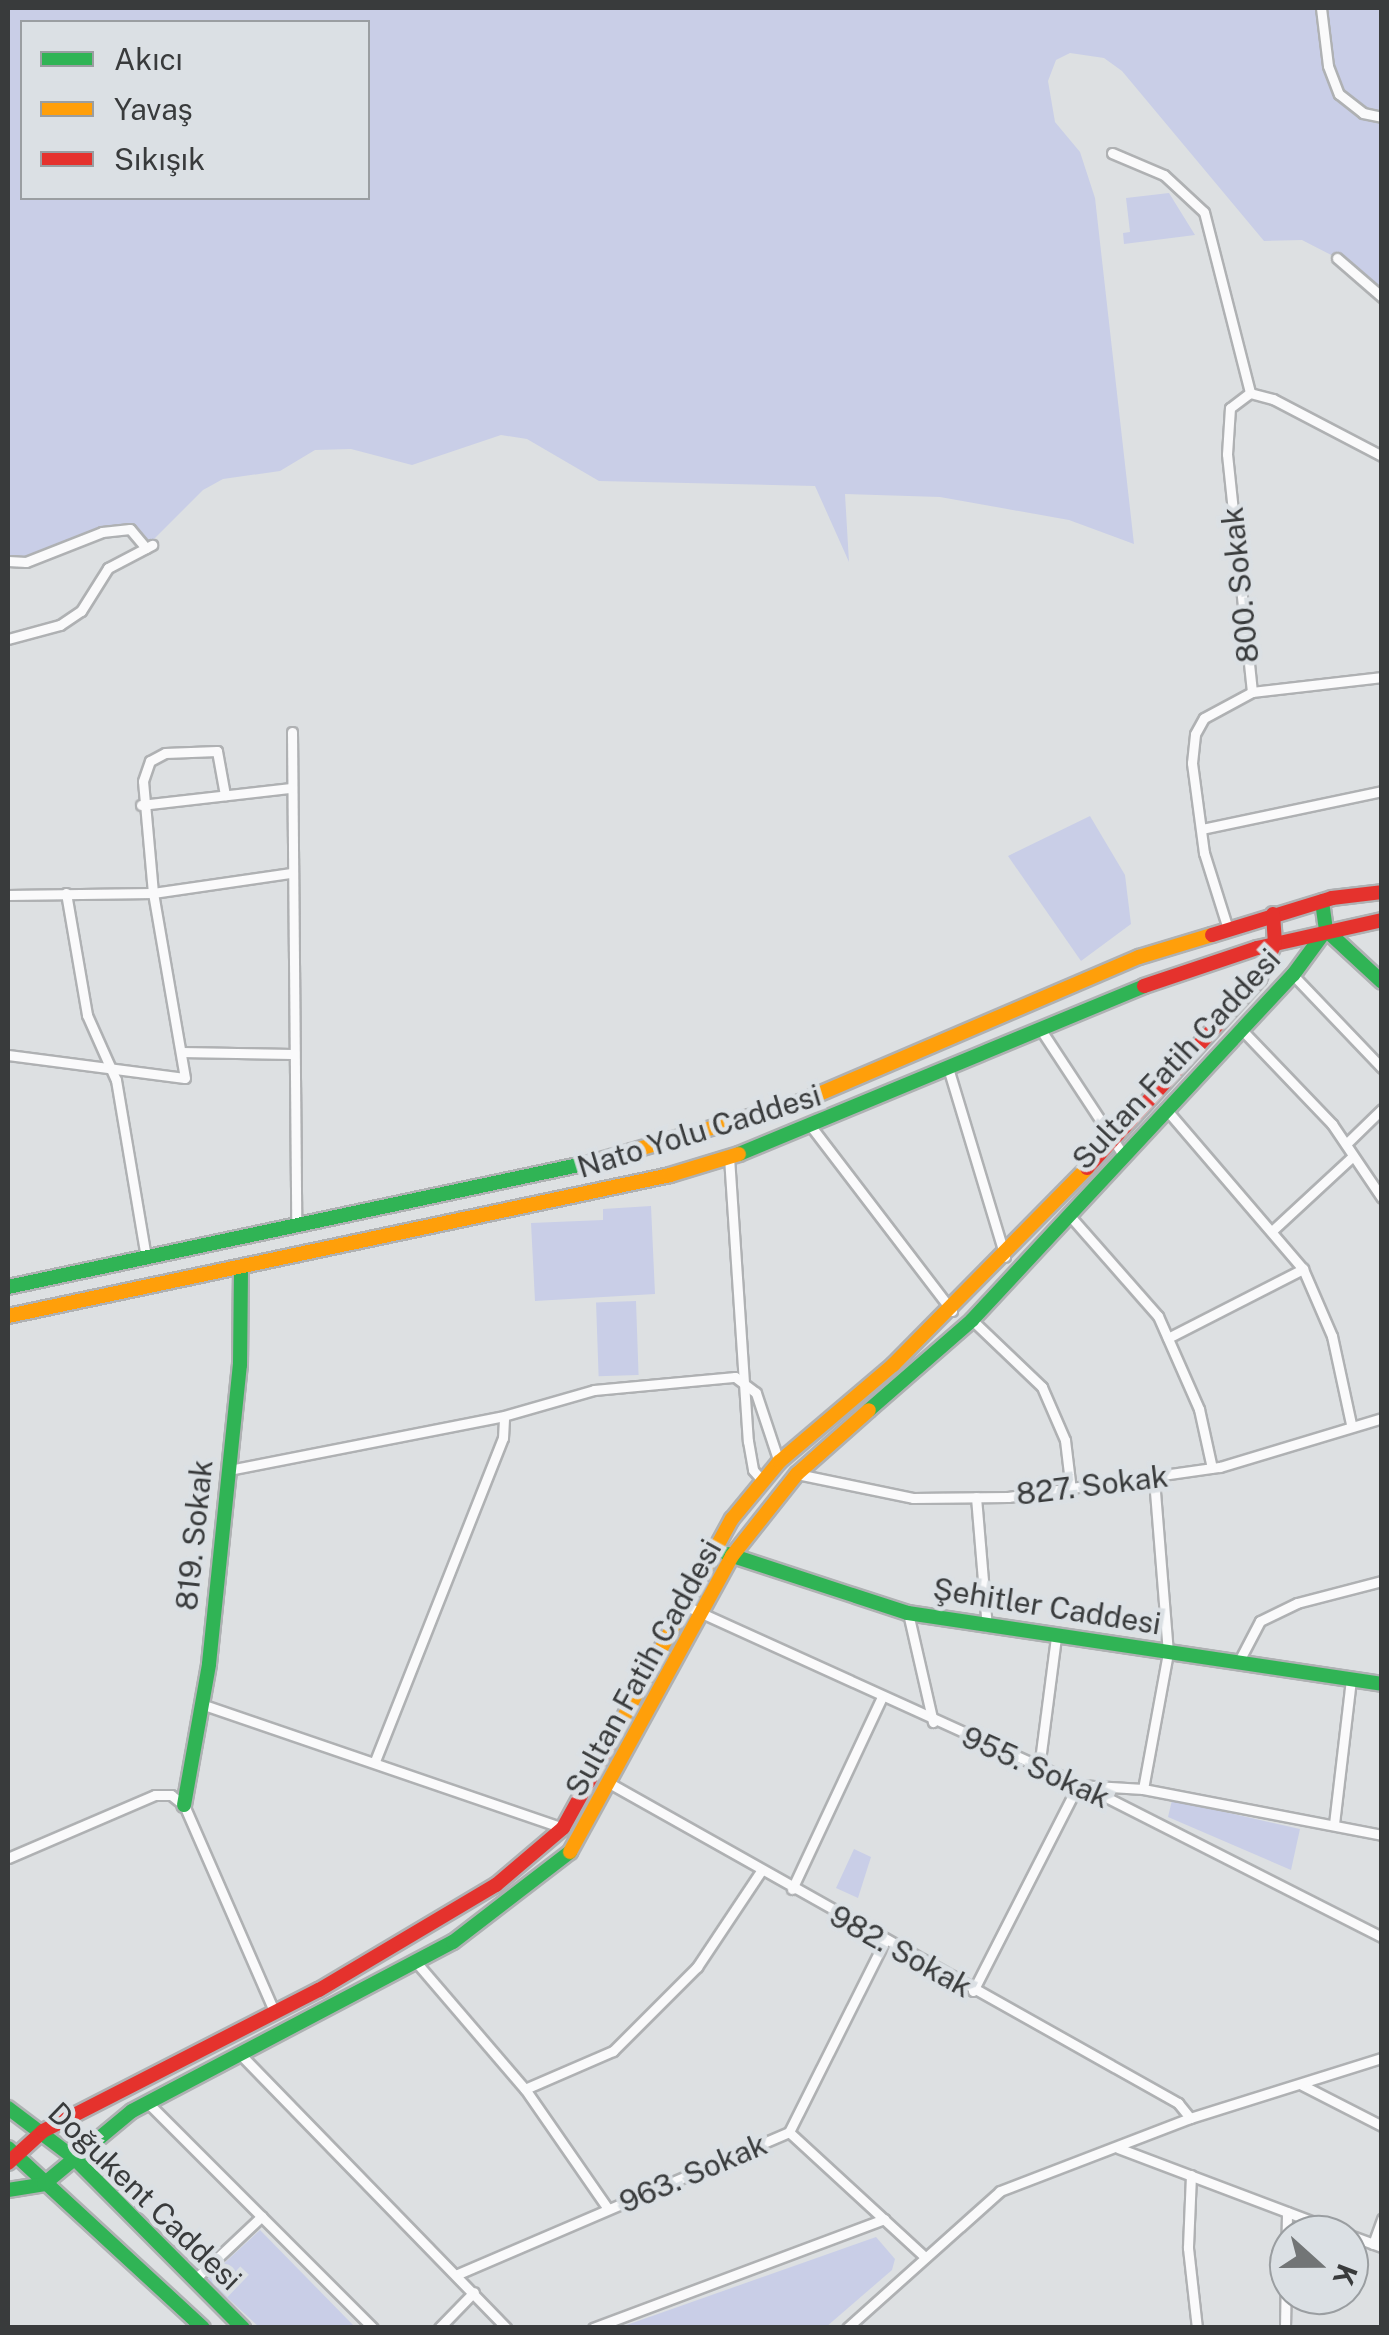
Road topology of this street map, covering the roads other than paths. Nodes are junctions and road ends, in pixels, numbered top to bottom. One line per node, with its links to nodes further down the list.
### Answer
1 (1321, 8): 2 (street)
2 (1382, 117)
3 (1112, 152): 6 (street)
4 (1337, 258): 5 (street)
5 (1382, 297)
6 (1250, 394): 7 (street); 11 (street, 800. Sokak)
7 (1382, 456)
8 (8, 561): 9 (street)
9 (8, 639)
10 (1382, 677): 11 (street, 800. Sokak)
11 (1252, 692): 17 (street)
12 (292, 732): 13 (street)
13 (291, 788): 15 (street); 18 (street)
14 (1382, 791): 17 (street)
15 (225, 796): 16 (street); 16 (street)
16 (141, 805): 21 (street)
17 (1202, 829): 26 (street)
18 (290, 873): 21 (street); 35 (street)
19 (1382, 892): 23 (main road, Nato Yolu Caddesi)
20 (66, 893): 21 (street); 22 (street); 37 (street)
21 (153, 894): 33 (street)
22 (8, 895)
23 (1322, 901): 24 (main road, Nato Yolu Caddesi); 27 (main road)
24 (1273, 914): 26 (main road, Nato Yolu Caddesi); 28 (main road, Sultan Fatih Caddesi)
25 (1382, 920): 27 (main road, Nato Yolu Caddesi)
26 (1228, 928): 49 (main road, Nato Yolu Caddesi)
27 (1326, 930): 28 (main road, Nato Yolu Caddesi); 29 (main road, Sultan Fatih Caddesi); 30 (main road)
28 (1276, 943): 32 (main road, Nato Yolu Caddesi); 42 (main road, Sultan Fatih Caddesi)
29 (1293, 975): 31 (main road, Sultan Fatih Caddesi); 36 (street)
30 (1382, 982)
31 (1241, 1029): 39 (main road, Sultan Fatih Caddesi); 43 (street)
32 (1040, 1030): 38 (main road, Nato Yolu Caddesi); 42 (street)
33 (181, 1052): 35 (street); 37 (street)
34 (8, 1054): 37 (street)
35 (292, 1054): 49 (street)
36 (1382, 1068)
37 (114, 1070): 52 (street)
38 (949, 1071): 41 (main road, Nato Yolu Caddesi); 51 (street)
39 (1165, 1108): 44 (main road, Sultan Fatih Caddesi); 50 (street)
40 (1382, 1109): 43 (street)
41 (813, 1129): 46 (main road, Nato Yolu Caddesi); 56 (street)
42 (1112, 1138): 44 (street); 51 (main road, Sultan Fatih Caddesi)
43 (1346, 1144): 45 (street)
44 (1123, 1156): 48 (main road, Sultan Fatih Caddesi)
45 (1353, 1156): 47 (street); 50 (street)
46 (729, 1157): 53 (main road, Nato Yolu Caddesi); 60 (street)
47 (1382, 1198)
48 (1070, 1216): 58 (main road, Sultan Fatih Caddesi); 59 (street)
49 (296, 1226): 52 (main road, Nato Yolu Caddesi)
50 (1272, 1230): 54 (street)
51 (1005, 1257): 56 (main road, Sultan Fatih Caddesi)
52 (146, 1258): 55 (main road, Nato Yolu Caddesi)
53 (241, 1269): 57 (main road, Nato Yolu Caddesi); 66 (main road, 819. Sokak)
54 (1302, 1270): 59 (street); 63 (street)
55 (8, 1287)
56 (952, 1311): 64 (main road, Sultan Fatih Caddesi)
57 (8, 1316)
58 (972, 1320): 67 (main road, Sultan Fatih Caddesi); 70 (street)
59 (1168, 1338): 65 (street)
60 (746, 1383): 61 (street); 64 (street); 69 (street)
61 (504, 1416): 66 (street); 87 (street)
62 (1382, 1418): 63 (street, 827. Sokak)
63 (1352, 1424): 65 (street, 827. Sokak)
64 (779, 1462): 69 (main road, Sultan Fatih Caddesi)
65 (1212, 1468): 68 (street, 827. Sokak)
66 (229, 1470): 85 (main road, 819. Sokak)
67 (797, 1474): 71 (street, 827. Sokak); 73 (main road, Sultan Fatih Caddesi)
68 (1154, 1479): 70 (street, 827. Sokak); 80 (street)
69 (764, 1481): 72 (main road, Sultan Fatih Caddesi)
70 (1071, 1490): 71 (street, 827. Sokak)
71 (976, 1497): 78 (street)
72 (714, 1548): 73 (main road, Şehitler Caddesi); 75 (main road, Sultan Fatih Caddesi)
73 (732, 1556): 76 (main road, Şehitler Caddesi); 77 (main road, Sultan Fatih Caddesi)
74 (1382, 1581): 81 (street)
75 (686, 1606): 77 (street, 955. Sokak); 94 (main road, Sultan Fatih Caddesi)
76 (908, 1612): 78 (main road, Şehitler Caddesi); 86 (street)
77 (702, 1614): 84 (street, 955. Sokak); 89 (main road, Sultan Fatih Caddesi)
78 (987, 1628): 79 (main road, Şehitler Caddesi)
79 (1056, 1637): 80 (main road, Şehitler Caddesi); 88 (street)
80 (1168, 1653): 81 (main road, Şehitler Caddesi); 91 (street)
81 (1238, 1663): 82 (main road, Şehitler Caddesi)
82 (1351, 1679): 83 (main road, Şehitler Caddesi); 93 (street)
83 (1382, 1684)
84 (881, 1699): 86 (street, 955. Sokak); 98 (street)
85 (204, 1705): 87 (street); 92 (main road, 819. Sokak)
86 (933, 1722): 88 (street, 955. Sokak)
87 (375, 1761): 94 (street)
88 (1039, 1768): 90 (street, 955. Sokak)
89 (611, 1784): 97 (street, 982. Sokak); 101 (main road, Sultan Fatih Caddesi)
90 (1078, 1785): 91 (street); 99 (street, 955. Sokak); 102 (street)
91 (1143, 1789): 93 (street)
92 (184, 1805): 96 (street); 103 (street)
93 (1334, 1824): 95 (street)
94 (563, 1828): 103 (main road, Sultan Fatih Caddesi)
95 (1382, 1835)
96 (8, 1858)
97 (761, 1871): 98 (street, 982. Sokak); 107 (street)
98 (792, 1889): 100 (street, 982. Sokak)
99 (1382, 1937)
100 (884, 1942): 102 (street, 982. Sokak); 113 (street, 963. Sokak)
101 (416, 1962): 104 (main road, Sultan Fatih Caddesi); 107 (street)
102 (973, 1991): 110 (street, 982. Sokak)
103 (275, 2013): 112 (main road, Sultan Fatih Caddesi)
104 (239, 2053): 108 (main road, Sultan Fatih Caddesi); 128 (street)
105 (1382, 2058): 106 (street)
106 (1302, 2085): 110 (street); 111 (street)
107 (525, 2089): 120 (street)
108 (148, 2102): 116 (main road, Sultan Fatih Caddesi); 123 (street)
109 (8, 2108): 112 (main road, Doğukent Caddesi)
110 (1190, 2118): 114 (street)
111 (1382, 2126)
112 (43, 2131): 115 (main road, Sultan Fatih Caddesi); 116 (main road, Doğukent Caddesi)
113 (789, 2132): 120 (street, 963. Sokak); 124 (street)
114 (1118, 2148): 117 (street); 127 (street)
115 (11, 2156): 118 (main road, Doğukent Caddesi)
116 (74, 2158): 118 (main road, Sultan Fatih Caddesi); 129 (main road, Doğukent Caddesi)
117 (1192, 2175): 121 (street); 138 (street)
118 (44, 2184): 119 (main road); 131 (main road, Doğukent Caddesi)
119 (8, 2190)
120 (608, 2208): 128 (street, 963. Sokak)
121 (1287, 2212): 122 (street); 139 (street)
122 (1295, 2215)
123 (262, 2216): 129 (street); 133 (street)
124 (884, 2219): 127 (street); 136 (street)
125 (1382, 2219): 126 (street)
126 (1377, 2246)
127 (925, 2257): 137 (street)
128 (458, 2274): 130 (street)
129 (194, 2280): 132 (main road, Doğukent Caddesi)
130 (474, 2292): 134 (street); 135 (street)
131 (202, 2327)
132 (243, 2328)
133 (373, 2328)
134 (439, 2328)
135 (506, 2328)
136 (593, 2328)
137 (847, 2328)
138 (1197, 2328)
139 (1285, 2328)

